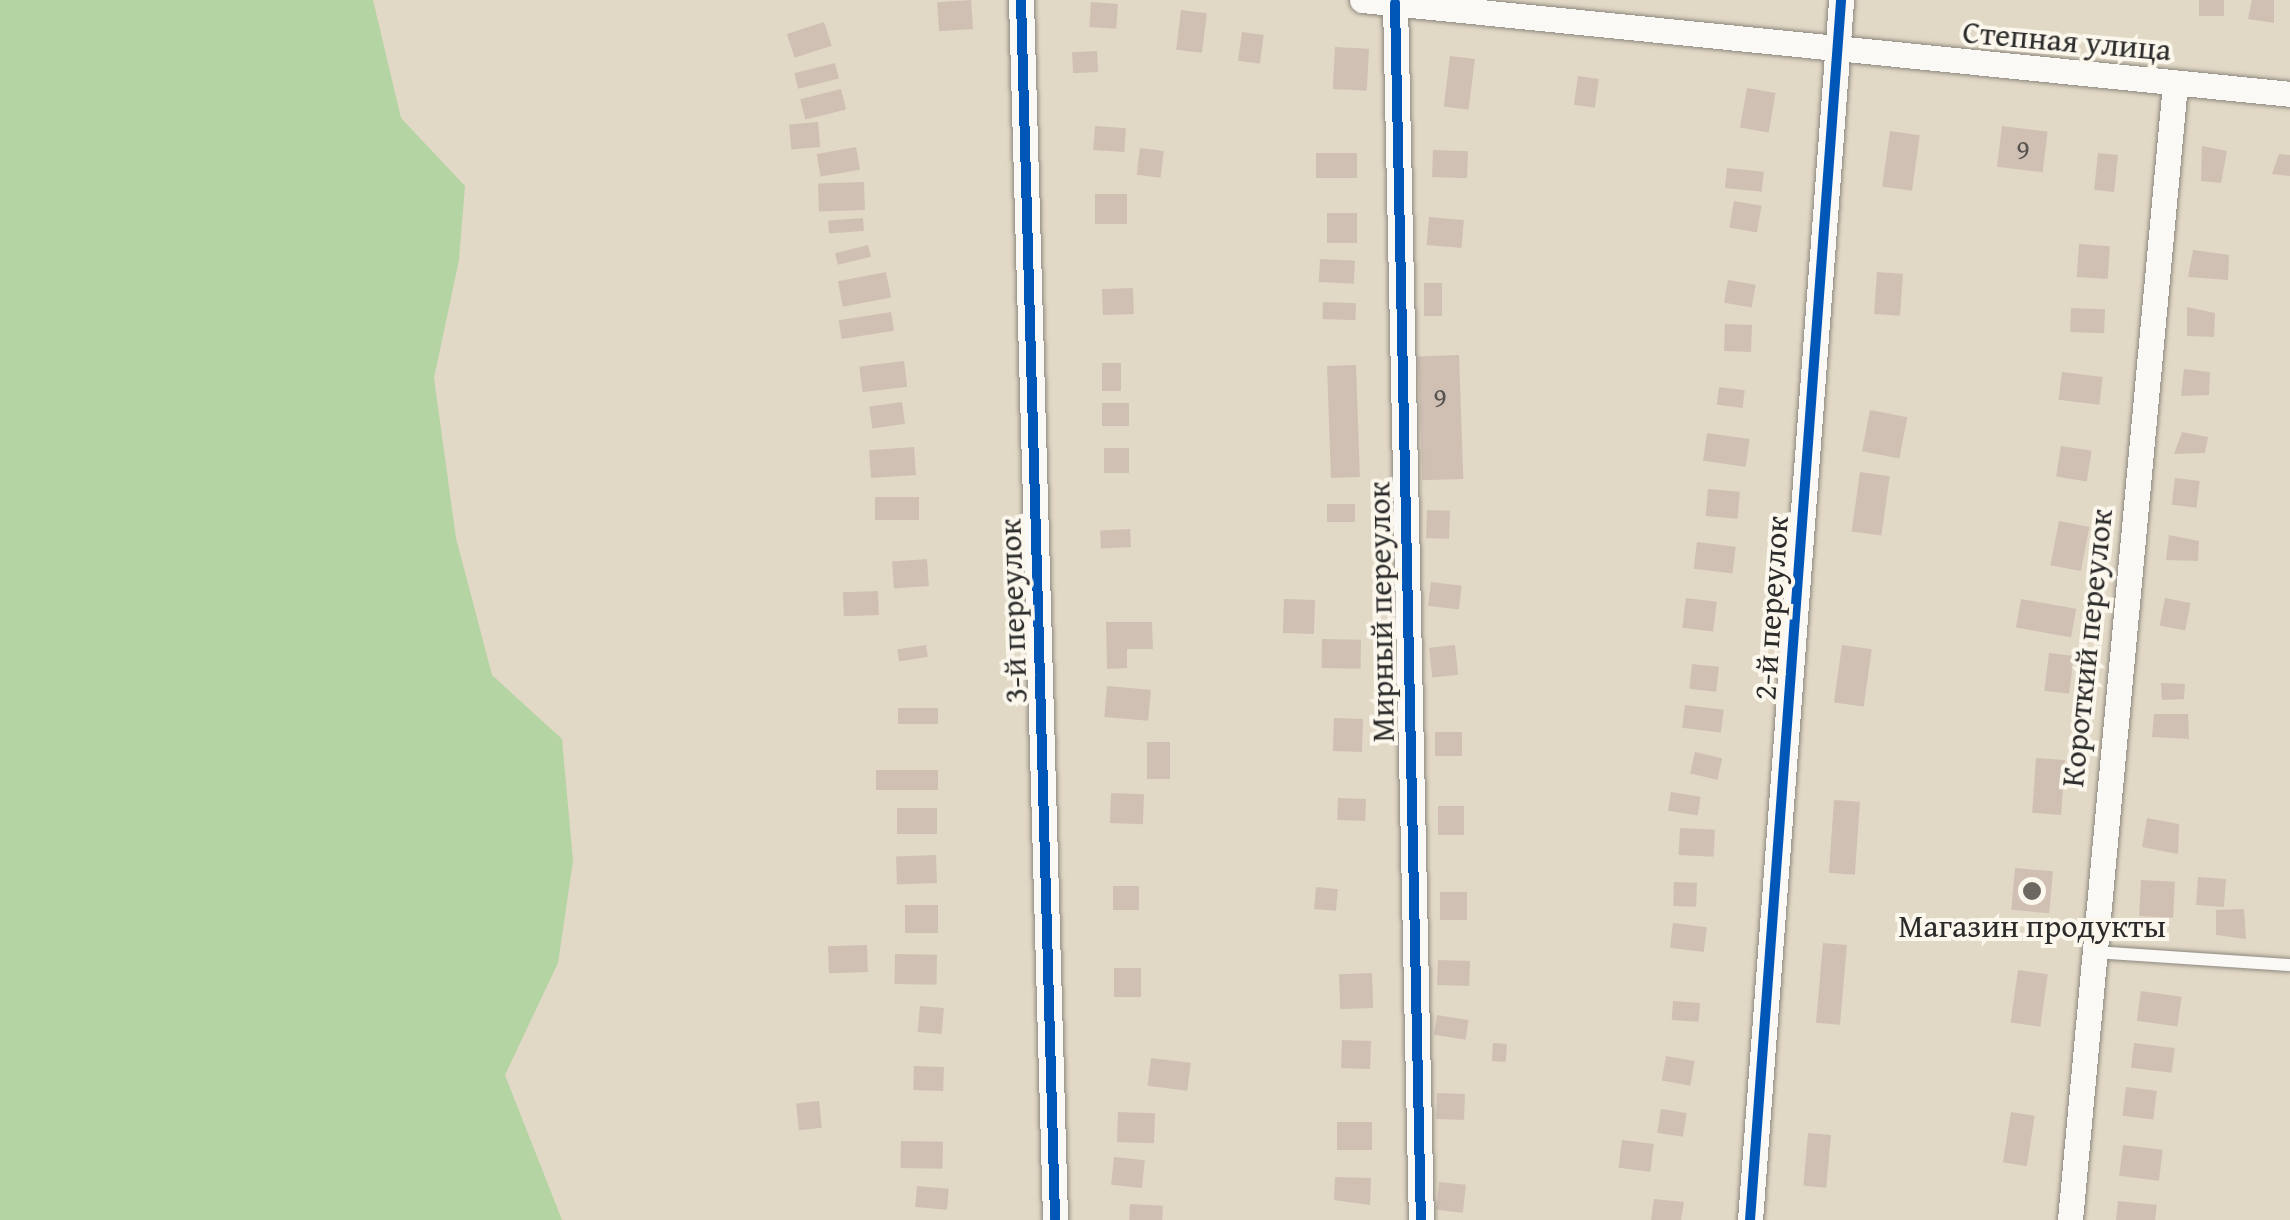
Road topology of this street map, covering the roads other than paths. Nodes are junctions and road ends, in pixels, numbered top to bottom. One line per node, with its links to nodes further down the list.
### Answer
1 (1021, 0): 10 (street, 3-й переулок)
2 (1362, 0): 4 (street, Степная улица)
3 (1841, 0): 5 (street, 2-й переулок)
4 (1395, 3): 5 (street, Степная улица); 11 (street, Мирный переулок)
5 (1837, 52): 6 (street, Степная улица); 12 (street, 2-й переулок)
6 (2176, 84): 7 (street, Степная улица); 8 (street, Короткий переулок)
7 (2290, 94)
8 (2090, 952): 9 (lane); 13 (street, Короткий переулок)
9 (2290, 965)
10 (1055, 1220)
11 (1421, 1220)
12 (1750, 1220)
13 (2070, 1220)

